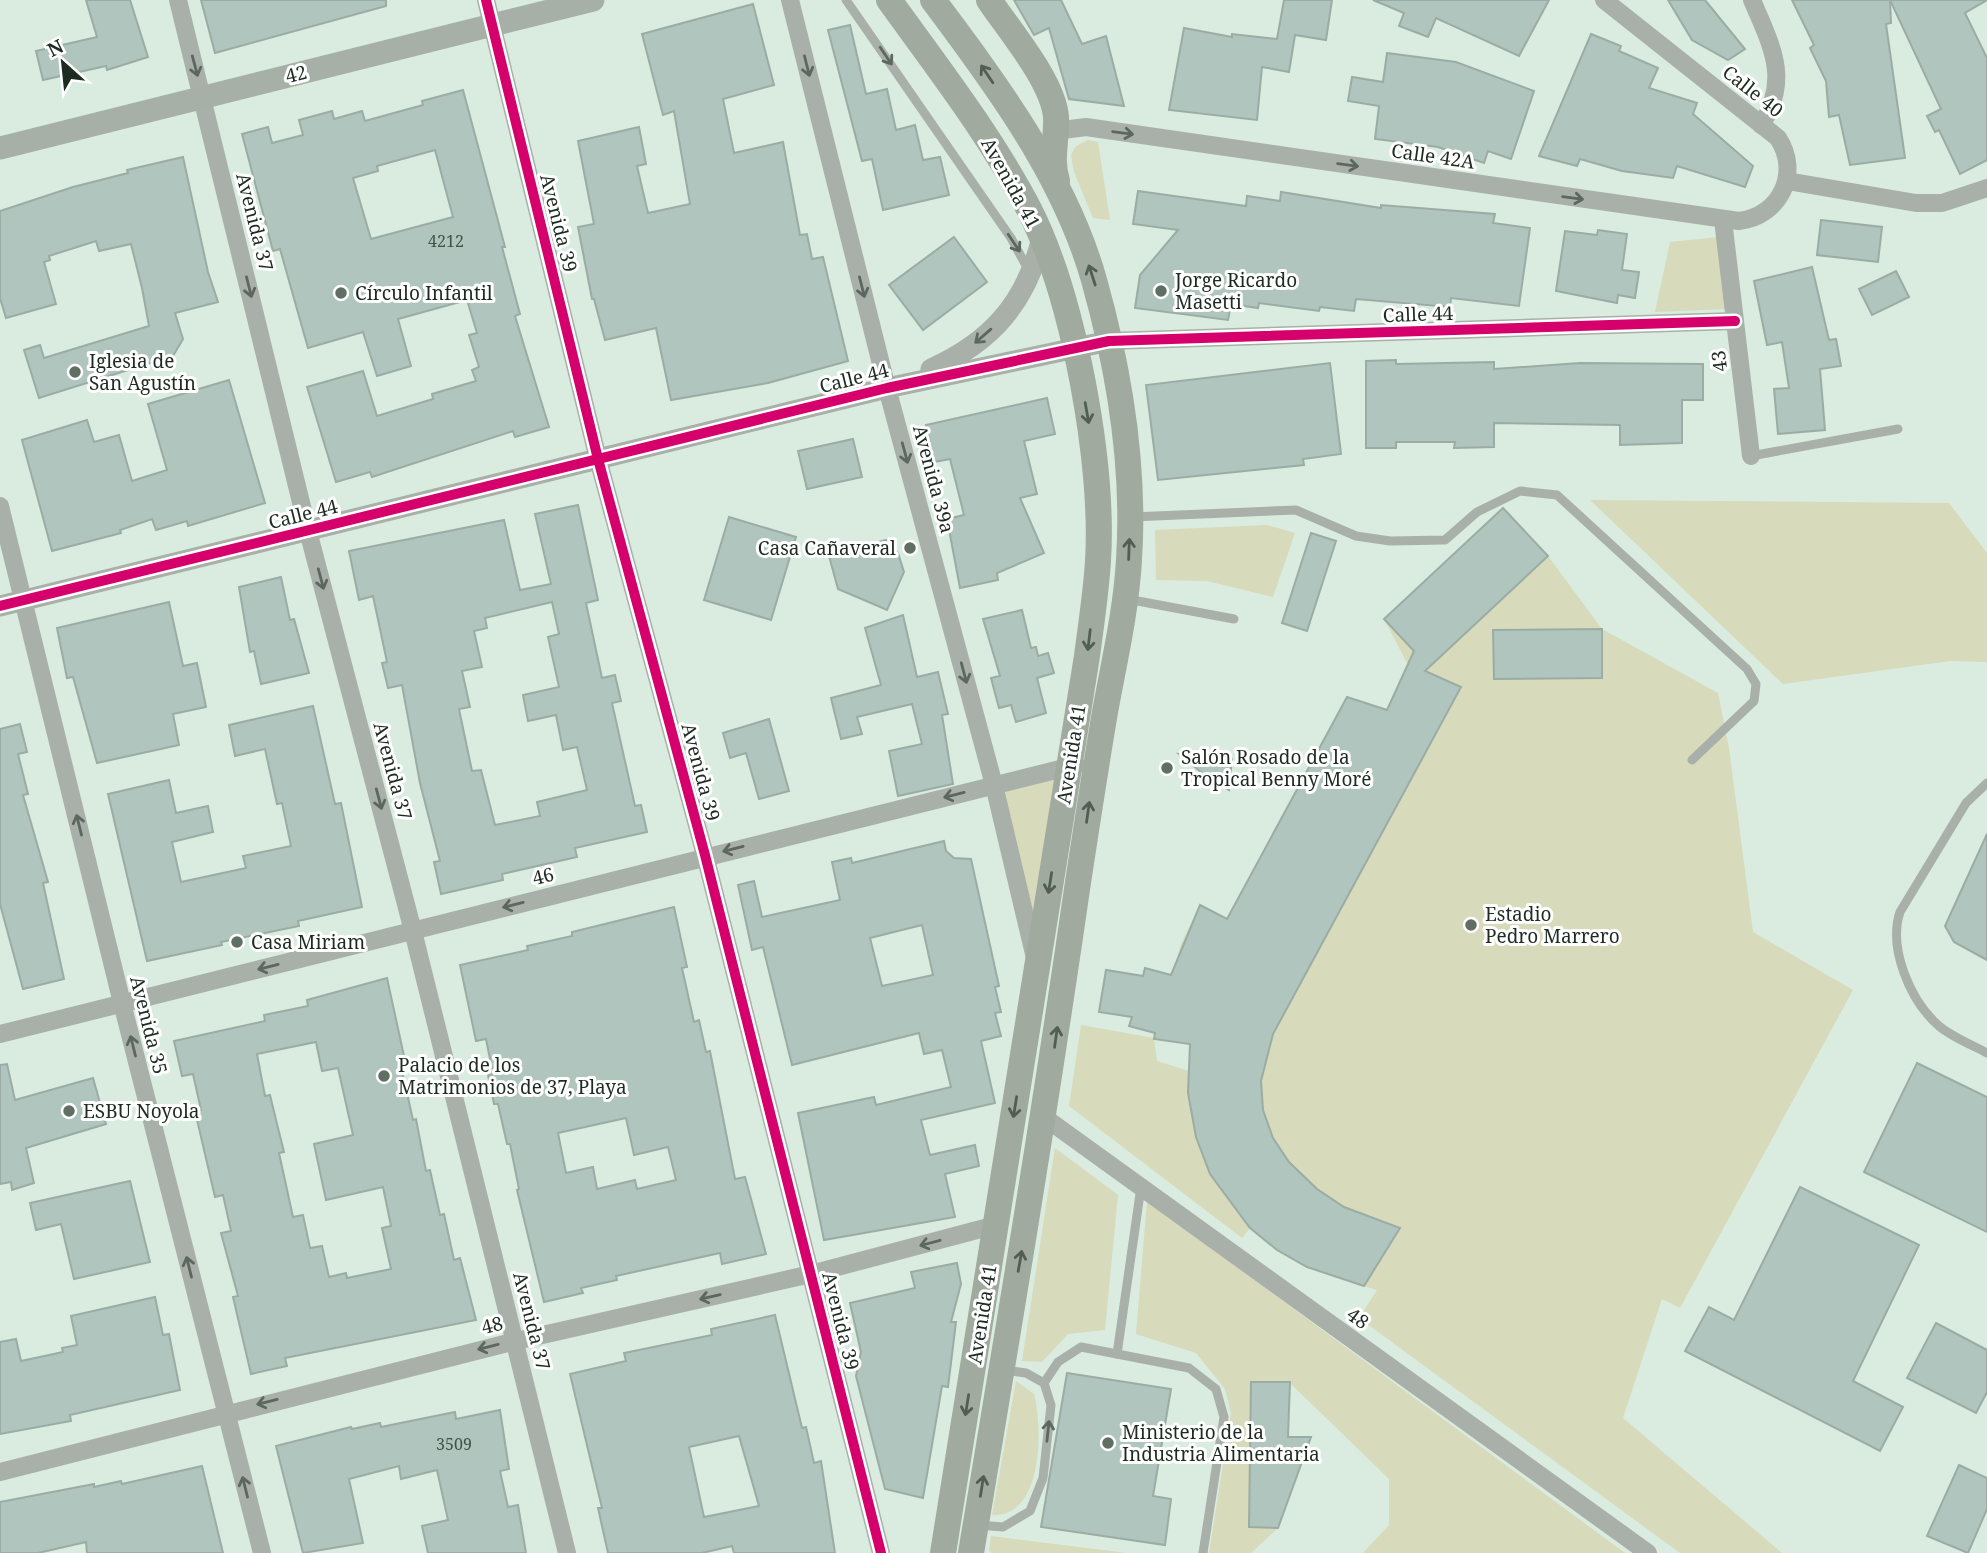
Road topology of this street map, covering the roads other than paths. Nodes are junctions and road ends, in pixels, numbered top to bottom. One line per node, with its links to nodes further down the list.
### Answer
1 (178, 0): 12 (street, Avenida 37, one-way to 12)
2 (486, 0): 11 (street, Avenida 39)
3 (593, 0): 11 (main road, 42)
4 (790, 0): 25 (street, Avenida 39a, one-way to 25)
5 (846, 0): 21 (lane, Avenida 41, one-way to 21)
6 (889, 0): 20 (main road, Avenida 41)
7 (933, 0): 18 (main road, Avenida 41, one-way to 7)
8 (989, 0): 14 (main road)
9 (1604, 0): 13 (street, Calle 40)
10 (1752, 0): 13 (street)
11 (493, 26): 12 (main road, 42); 28 (street, Avenida 39)
12 (203, 97): 15 (main road, 42); 31 (street, Avenida 37, one-way to 31)
13 (1761, 125): 16 (street, Calle 40)
14 (1055, 131): 18 (main road); 19 (street, Calle 42A, one-way to 19)
15 (0, 148)
16 (1787, 181): 17 (street); 19 (street, Calle 42A)
17 (1987, 188)
18 (1063, 202): 23 (main road, Avenida 41, one-way to 18)
19 (1723, 220): 22 (street, 43)
20 (1042, 238): 21 (street); 24 (main road, Avenida 41)
21 (1031, 276): 25 (street, one-way to 25)
22 (1735, 321): 23 (street, Calle 44); 27 (street, 43)
23 (1109, 341): 24 (street, Calle 44); 30 (main road, Avenida 41)
24 (1075, 346): 25 (street, Calle 44); 38 (main road, Avenida 41, one-way to 38)
25 (887, 387): 28 (street, Calle 44); 40 (street, Avenida 39a, one-way to 40)
26 (1898, 429): 27 (lane)
27 (1751, 456)
28 (598, 459): 31 (street, Calle 44); 41 (street, Avenida 39)
29 (0, 506): 33 (street, Avenida 35)
30 (1130, 517): 32 (main road, Avenida 41, one-way to 30); 36 (lane)
31 (308, 531): 33 (street, Calle 44); 42 (street, Avenida 37, one-way to 42)
32 (1126, 598): 35 (lane); 37 (main road, Avenida 41)
33 (25, 600): 34 (street, Calle 44); 44 (street, Avenida 35, one-way to 33)
34 (0, 606)
35 (1234, 619)
36 (1692, 760)
37 (1096, 761): 38 (street, 46); 47 (main road, Avenida 41, one-way to 37)
38 (1068, 767): 40 (street, 46); 43 (main road, Avenida 41, one-way to 43)
39 (1987, 783): 46 (lane)
40 (994, 785): 41 (street, 46, one-way to 41); 43 (street, Avenida 39a)
41 (705, 855): 42 (street, 46, one-way to 42); 50 (street, Avenida 39)
42 (413, 930): 44 (street, 46, one-way to 44); 51 (street, Avenida 37)
43 (1037, 968): 49 (main road, Avenida 41, one-way to 49)
44 (122, 1003): 45 (street, 46); 55 (street, Avenida 35, one-way to 44)
45 (0, 1034)
46 (1987, 1053)
47 (1044, 1117): 48 (street, 48); 53 (main road, Avenida 41, one-way to 47)
48 (1141, 1187): 52 (lane); 64 (street, 48)
49 (996, 1225): 50 (street, 48, one-way to 50); 61 (main road, Avenida 41, one-way to 61)
50 (811, 1275): 51 (street, 48, one-way to 51); 60 (street, Avenida 39)
51 (516, 1340): 55 (street, 48, one-way to 55); 59 (street, Avenida 37)
52 (1118, 1354): 54 (lane); 63 (lane)
53 (1002, 1369): 54 (lane); 57 (main road, Avenida 41, one-way to 53)
54 (1044, 1383): 57 (lane, one-way to 54)
55 (226, 1412): 56 (street, 48); 58 (street, Avenida 35, one-way to 55)
56 (0, 1472)
57 (976, 1524): 62 (main road, Avenida 41)
58 (262, 1553)
59 (567, 1553)
60 (881, 1553)
61 (943, 1553)
62 (971, 1553)
63 (1203, 1553)
64 (1648, 1553)

